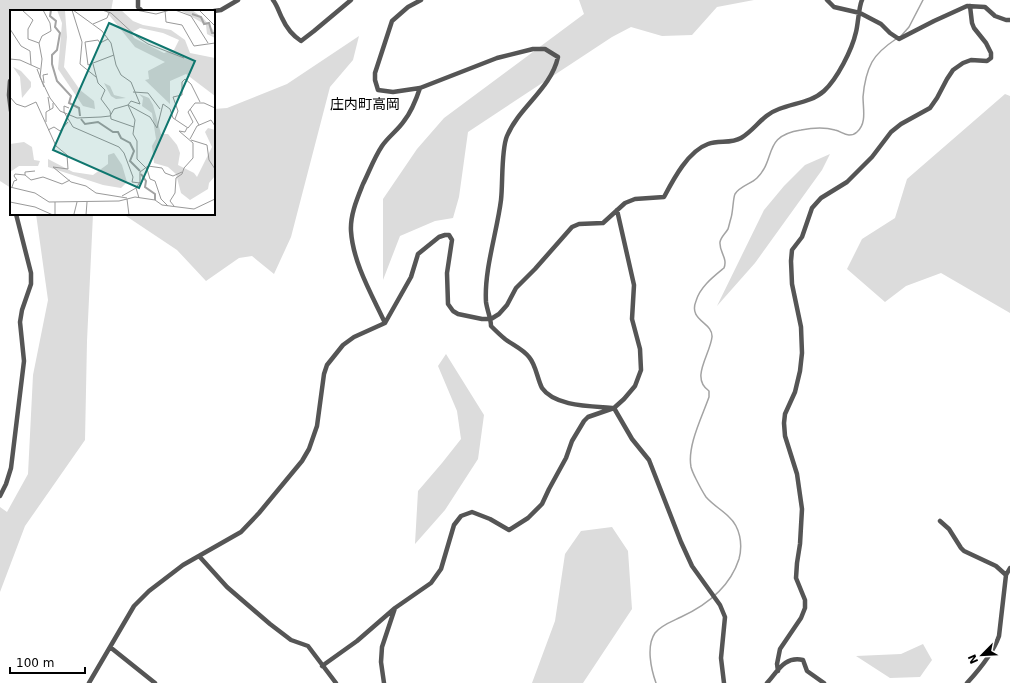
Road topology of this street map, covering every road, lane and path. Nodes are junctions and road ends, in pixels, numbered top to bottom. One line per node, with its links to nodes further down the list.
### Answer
1 (138, 0): 9 (street)
2 (238, 0): 10 (street)
3 (273, 0): 4 (street)
4 (351, 0)
5 (422, 0): 14 (street)
6 (827, 0): 11 (street)
7 (862, 0): 11 (street)
8 (970, 6): 11 (street); 12 (street); 29 (street)
9 (141, 10)
10 (215, 11)
11 (860, 13): 16 (street)
12 (1010, 20)
13 (10, 81): 15 (street)
14 (420, 88): 18 (street); 19 (street)
15 (10, 103)
16 (617, 210): 18 (street); 20 (street)
17 (16, 215): 21 (street)
18 (491, 319): 19 (street); 20 (street)
19 (385, 323): 23 (street)
20 (614, 408): 26 (street); 34 (street)
21 (0, 496)
22 (940, 521): 25 (street)
23 (199, 556): 27 (street); 28 (street)
24 (1010, 568): 25 (street)
25 (1006, 575): 37 (street)
26 (395, 608): 28 (street); 33 (street)
27 (110, 647): 30 (street); 31 (street)
28 (322, 666): 32 (street)
29 (778, 671): 35 (street); 36 (street)
30 (89, 683)
31 (155, 683)
32 (336, 683)
33 (384, 683)
34 (724, 683)
35 (767, 683)
36 (824, 683)
37 (967, 683)

